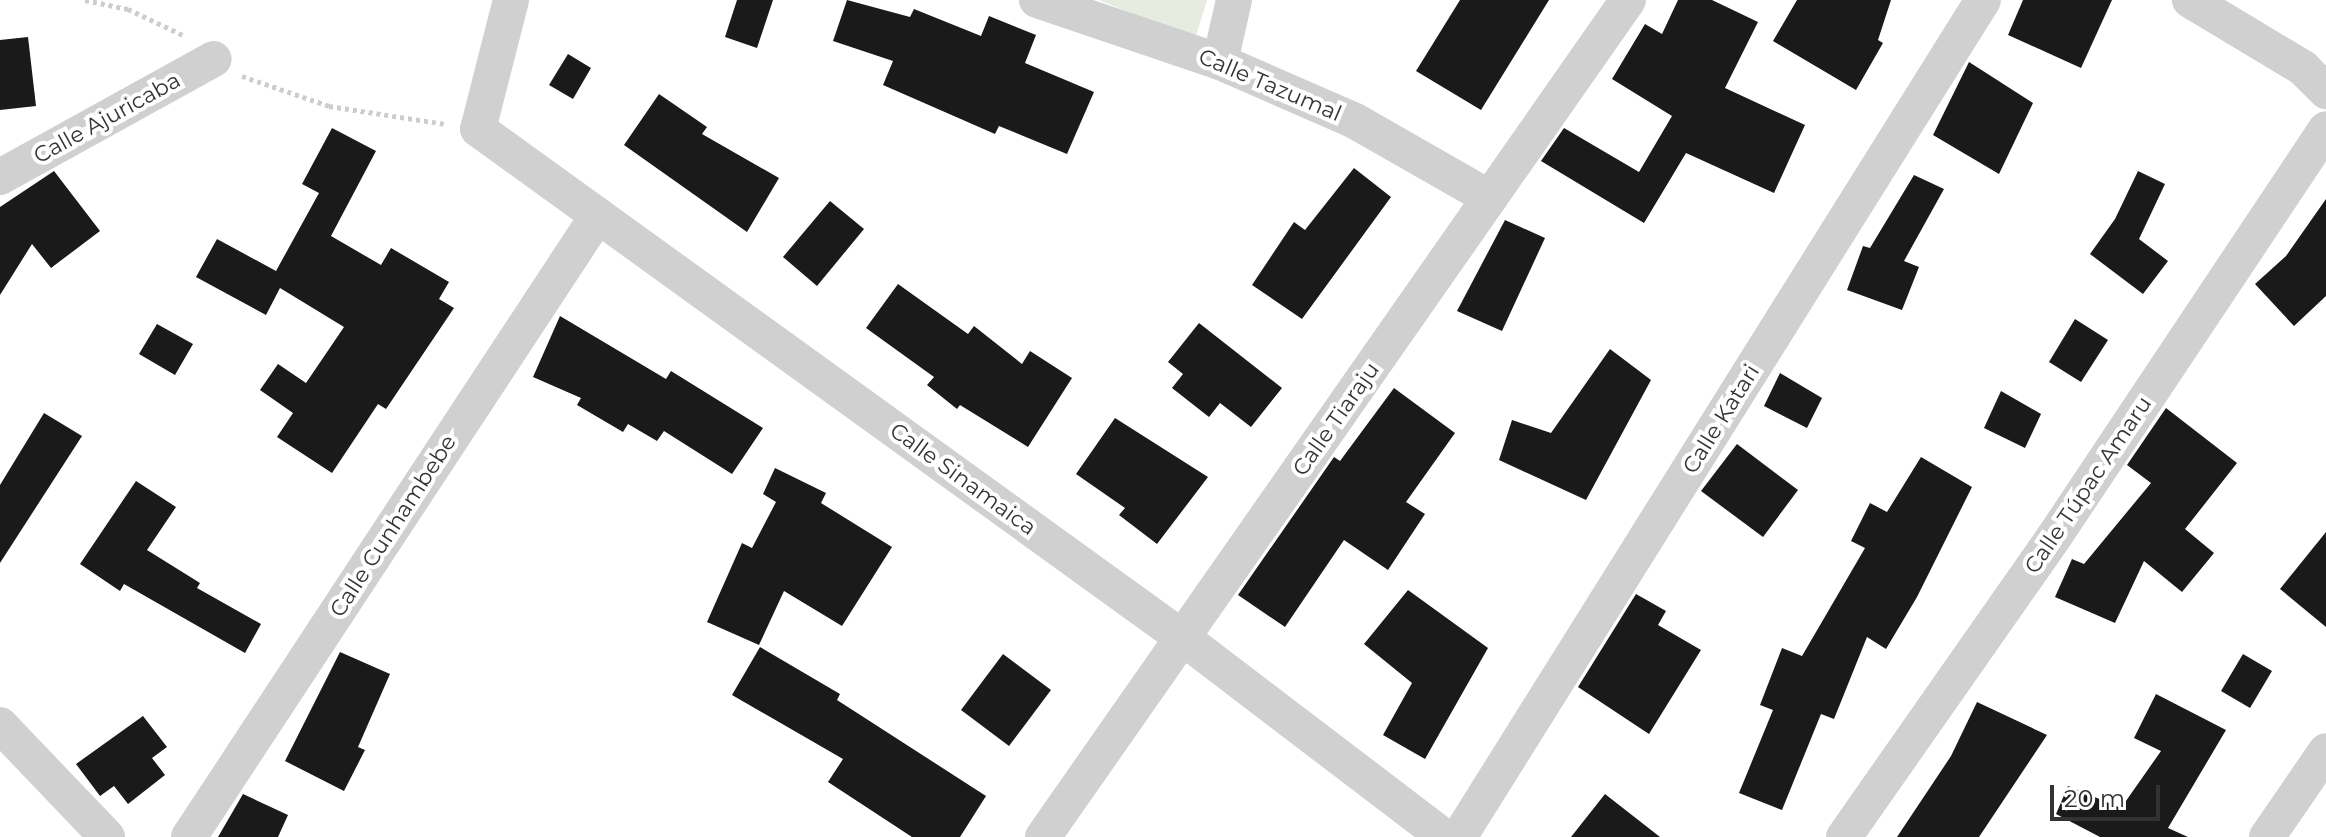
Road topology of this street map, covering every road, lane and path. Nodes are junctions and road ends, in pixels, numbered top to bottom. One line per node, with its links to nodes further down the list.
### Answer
1 (85, 0): 8 (path)
2 (511, 0): 11 (street)
3 (1037, 0): 9 (street, Calle Tazumal)
4 (1234, 0): 9 (street)
5 (1628, 0): 14 (street, Calle Tiaraju)
6 (1983, 0): 23 (street, Calle Katari)
7 (2190, 0): 10 (street)
8 (214, 59): 11 (path); 13 (street, Calle Ajuricaba)
9 (1220, 62): 14 (street, Calle Tazumal)
10 (2326, 91)
11 (478, 129): 15 (street, Calle Sinamaica)
12 (2326, 129): 24 (street, Calle Túpac Amaru)
13 (0, 177)
14 (1490, 198): 16 (street, Calle Tiaraju)
15 (598, 215): 16 (street, Calle Sinamaica); 20 (street, Calle Cunhambebe)
16 (1183, 638): 21 (street, Calle Tiaraju); 22 (street, Calle Sinamaica)
17 (0, 725): 19 (street)
18 (2326, 751): 25 (street)
19 (107, 837)
20 (189, 837)
21 (1043, 837)
22 (1444, 837)
23 (1459, 837)
24 (1844, 837)
25 (2267, 837)

